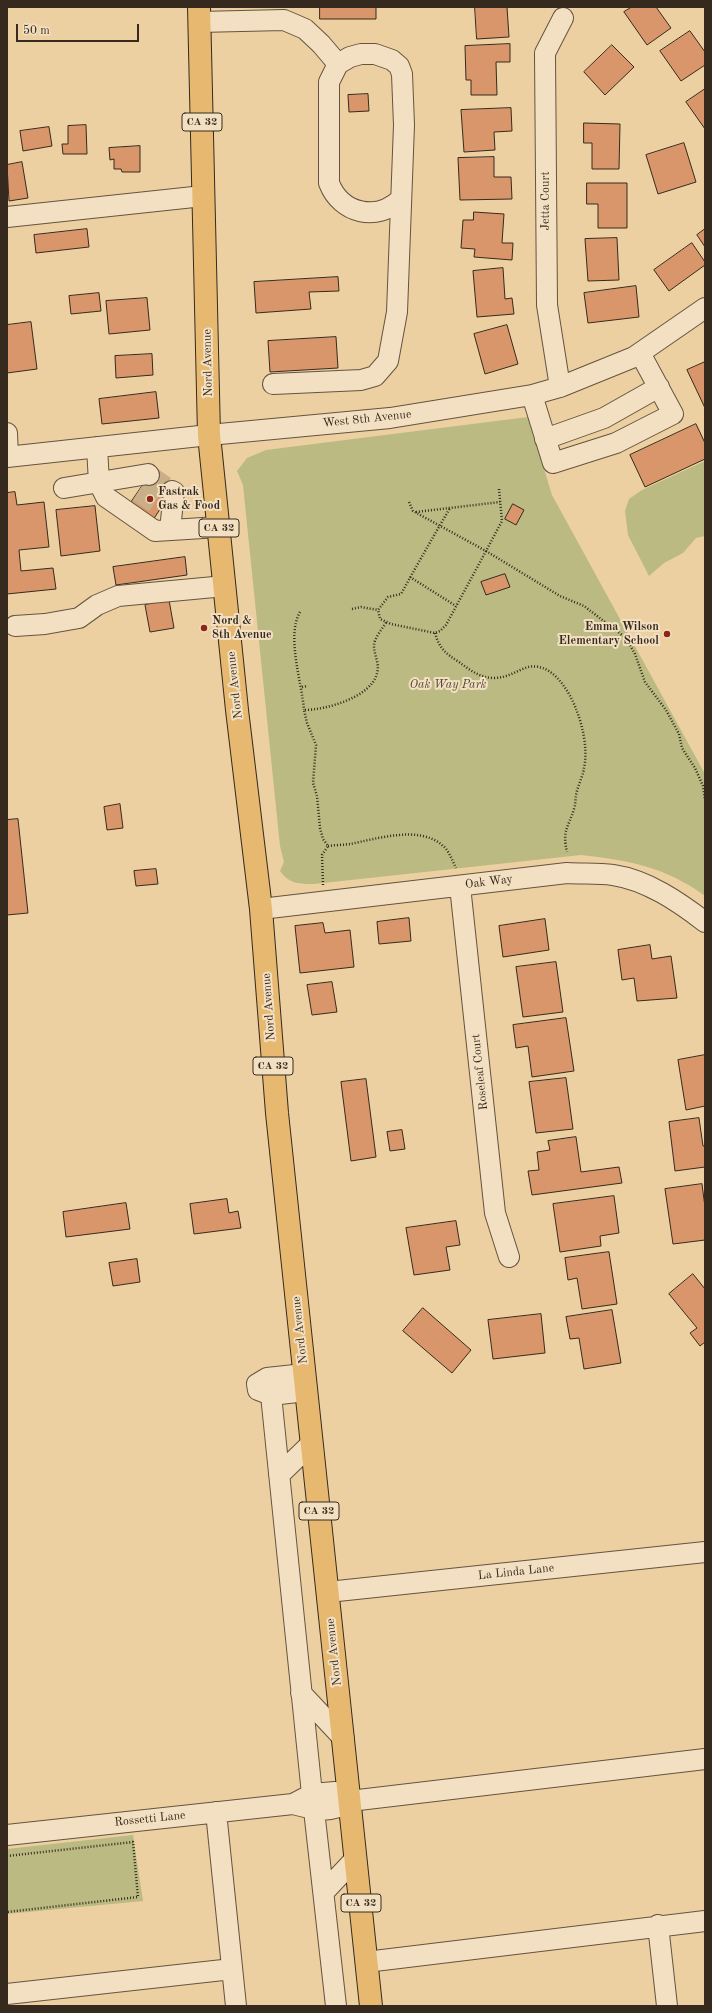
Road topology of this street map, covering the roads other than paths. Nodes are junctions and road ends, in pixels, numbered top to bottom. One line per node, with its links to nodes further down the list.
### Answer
1 (199, 14): 3 (street); 4 (main road, Nord Avenue / CA 32)
2 (563, 18): 10 (street, Jetta Court)
3 (338, 64): 5 (street); 5 (street)
4 (203, 196): 6 (street); 14 (main road, Nord Avenue / CA 32)
5 (401, 199): 9 (street)
6 (7, 217)
7 (705, 308): 8 (street, West 8th Avenue)
8 (640, 353): 10 (street, West 8th Avenue); 11 (street)
9 (273, 384)
10 (560, 387): 12 (street, West 8th Avenue)
11 (659, 387): 15 (street); 15 (street)
12 (532, 395): 14 (street, West 8th Avenue); 15 (street)
13 (7, 433): 17 (street)
14 (209, 435): 16 (street, West 8th Avenue); 25 (main road, Nord Avenue / CA 32)
15 (545, 439)
16 (97, 447): 17 (street, West 8th Avenue); 20 (street)
17 (7, 457)
18 (149, 475): 19 (street)
19 (120, 480): 20 (street); 23 (street)
20 (99, 483): 21 (street); 24 (street)
21 (64, 488)
22 (172, 491): 24 (street)
23 (138, 492)
24 (167, 517): 25 (street)
25 (219, 528): 26 (main road, Nord Avenue / CA 32)
26 (225, 586): 27 (street); 29 (main road, Nord Avenue / CA 32)
27 (15, 626)
28 (458, 877): 29 (street, Oak Way); 30 (street, Oak Way); 31 (street, Roseleaf Court)
29 (261, 909): 32 (main road, Nord Avenue / CA 32)
30 (705, 922)
31 (509, 1257)
32 (305, 1383): 33 (main road, Nord Avenue / CA 32); 34 (street)
33 (312, 1443): 34 (street); 36 (main road, Nord Avenue / CA 32)
34 (279, 1476): 37 (street)
35 (705, 1552): 36 (street, La Linda Lane)
36 (328, 1592): 38 (main road, Nord Avenue / CA 32)
37 (302, 1693): 38 (street); 41 (street)
38 (344, 1739): 40 (main road, Nord Avenue / CA 32)
39 (705, 1759): 40 (street)
40 (350, 1801): 41 (street, Rossetti Lane); 44 (main road, Nord Avenue / CA 32)
41 (313, 1802): 42 (street, Rossetti Lane); 45 (street)
42 (216, 1812): 43 (street, Rossetti Lane); 49 (street)
43 (7, 1835)
44 (356, 1858): 45 (street); 48 (main road, Nord Avenue / CA 32)
45 (324, 1892): 52 (street)
46 (705, 1921): 47 (street)
47 (658, 1925): 48 (street); 54 (street)
48 (366, 1962): 53 (main road, Nord Avenue / CA 32)
49 (232, 1969): 50 (street); 51 (street)
50 (7, 1994)
51 (236, 2006)
52 (336, 2006)
53 (371, 2006)
54 (667, 2006)

